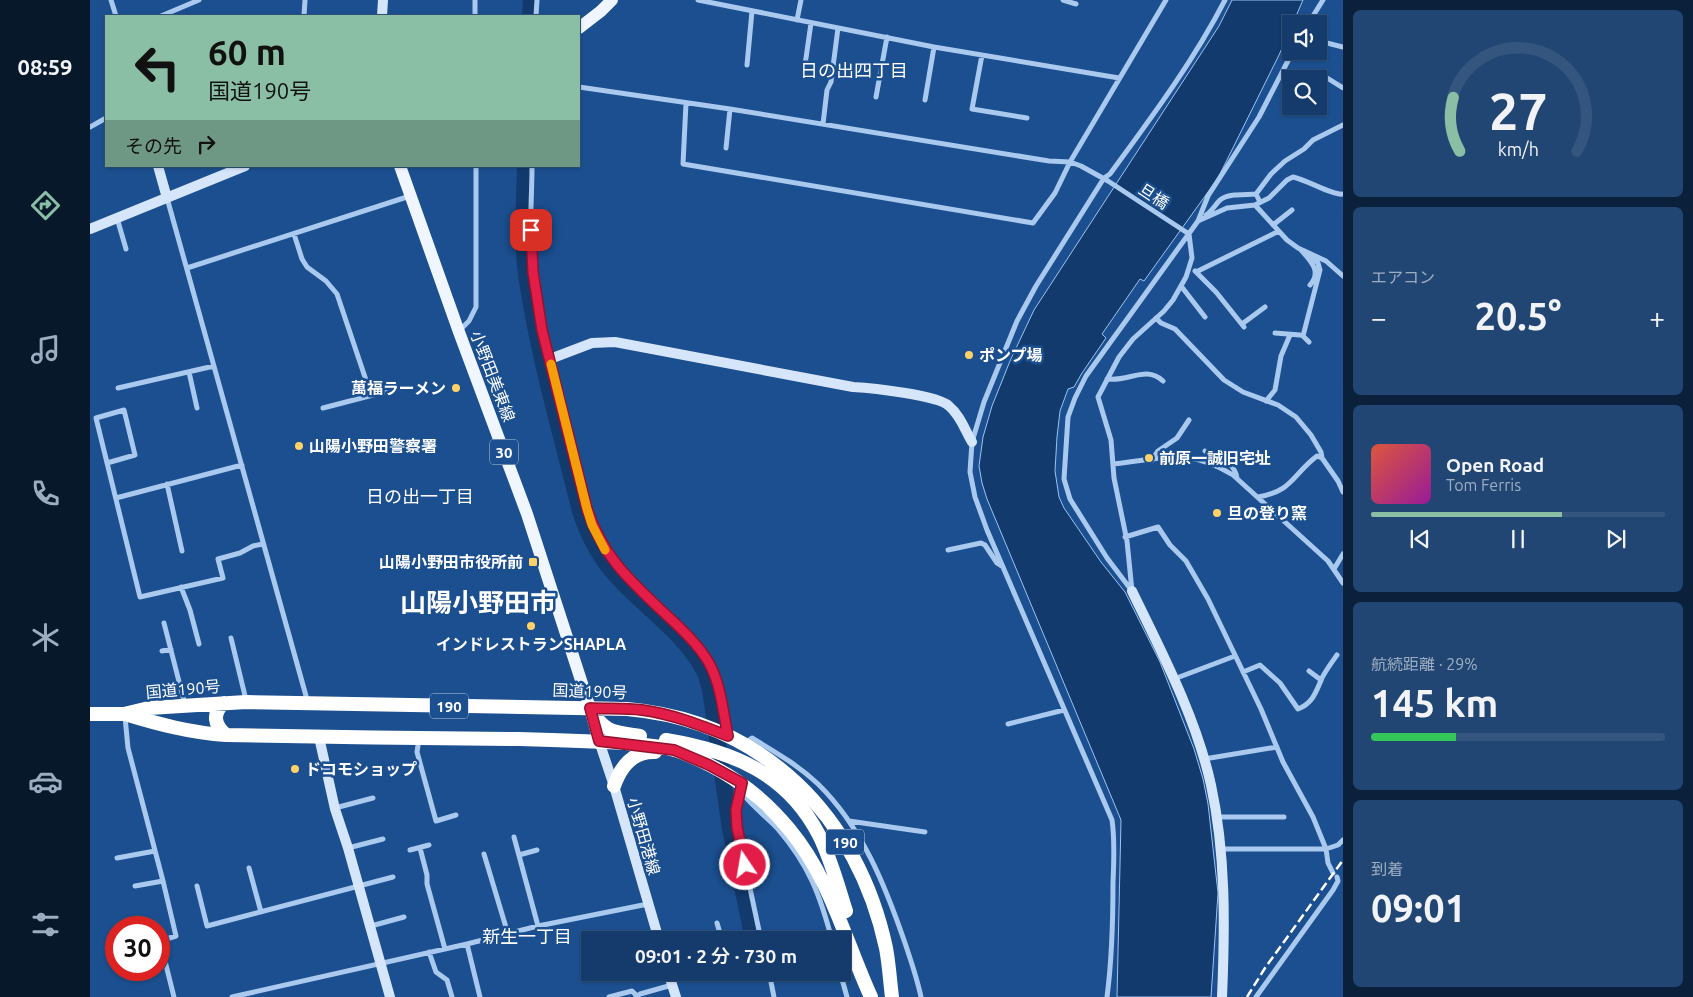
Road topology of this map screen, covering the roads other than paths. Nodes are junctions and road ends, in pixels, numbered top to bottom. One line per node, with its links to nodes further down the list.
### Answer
1 (111, 0): 16 (street)
2 (199, 0): 17 (street)
3 (305, 0): 18 (street)
4 (383, 0): 19 (street)
5 (475, 0): 20 (street)
6 (537, 0): 21 (street)
7 (612, 0): 25 (main road)
8 (698, 0): 15 (street)
9 (801, 0): 23 (street)
10 (1062, 0): 14 (street)
11 (1166, 0): 35 (street)
12 (1225, 0): 55 (street)
13 (1323, 0): 22 (street)
14 (1076, 4)
15 (752, 10): 23 (street); 33 (street)
16 (116, 15)
17 (163, 15)
18 (304, 15)
19 (382, 15)
20 (475, 15)
21 (536, 15)
22 (1314, 15)
23 (797, 20): 24 (street)
24 (811, 23): 26 (street); 34 (street)
25 (580, 27)
26 (838, 28): 27 (street); 45 (street)
27 (887, 37): 29 (street); 39 (street)
28 (1327, 43): 30 (street)
29 (934, 46): 31 (street); 40 (street)
30 (1343, 47)
31 (982, 55): 35 (street); 43 (street)
32 (1288, 60): 63 (street)
33 (747, 65)
34 (805, 65)
35 (1119, 78): 49 (street)
36 (1327, 78): 38 (street)
37 (580, 88): 41 (street)
38 (1343, 88)
39 (876, 97)
40 (925, 100)
41 (686, 104): 42 (street); 49 (street)
42 (730, 109): 45 (street); 48 (street)
43 (1027, 118)
44 (105, 119): 47 (street)
45 (823, 124): 49 (street)
46 (1343, 124): 56 (street)
47 (90, 127)
48 (726, 148)
49 (1070, 162): 55 (street, 旦橋)
50 (158, 167): 59 (street)
51 (400, 167): 58 (main road, 小野田美東線 / 30)
52 (476, 167): 81 (street)
53 (532, 167): 86 (street)
54 (231, 169): 59 (street)
55 (1106, 180): 67 (street, 旦橋); 98 (street)
56 (1256, 194): 60 (street); 63 (street)
57 (1343, 194): 60 (street)
58 (411, 195): 68 (street); 81 (main road, 小野田美東線 / 30)
59 (167, 198): 62 (street); 72 (street)
60 (1257, 204): 63 (street); 64 (street)
61 (1292, 210): 64 (street)
62 (117, 218): 65 (street); 70 (street)
63 (1198, 221): 67 (street)
64 (1273, 225): 66 (street)
65 (90, 229)
66 (1278, 231): 69 (street); 74 (street)
67 (1187, 233): 73 (street); 120 (street)
68 (294, 234): 72 (street); 93 (street)
69 (1298, 248): 71 (street); 76 (street)
70 (126, 249)
71 (1307, 251): 75 (street); 84 (street)
72 (187, 268): 87 (street)
73 (1190, 268): 74 (street); 77 (street)
74 (1196, 272): 78 (street)
75 (1343, 276)
76 (1310, 285)
77 (1181, 286): 79 (street); 80 (street)
78 (1265, 306)
79 (1205, 316)
80 (1156, 318): 89 (street); 94 (street)
81 (459, 332): 136 (main road, 小野田美東線 / 30)
82 (1274, 333): 83 (street)
83 (1290, 335): 84 (street); 94 (street)
84 (1303, 336): 85 (street)
85 (1309, 342)
86 (550, 359): 98 (street); 142 (street)
87 (214, 366): 88 (street); 104 (street)
88 (189, 372): 91 (street); 95 (street)
89 (1107, 379): 90 (street); 103 (street)
90 (1163, 382)
91 (118, 388)
92 (400, 388): 93 (street)
93 (371, 395): 96 (street)
94 (1266, 401): 100 (street)
95 (197, 408)
96 (324, 408)
97 (1189, 420): 101 (street)
98 (972, 442): 116 (street)
99 (1205, 451): 105 (street)
100 (1322, 458): 106 (street); 109 (street)
101 (1152, 460): 103 (street); 105 (street)
102 (108, 463): 102 (street); 110 (street)
103 (1113, 464): 111 (street)
104 (242, 465): 107 (street); 112 (street)
105 (1237, 478): 109 (street)
106 (1341, 480): 108 (street)
107 (166, 484): 110 (street); 114 (street)
108 (1343, 492)
109 (1258, 497): 117 (street)
110 (116, 498): 119 (street)
111 (1125, 537): 120 (street); 127 (street)
112 (263, 544): 119 (street); 134 (street)
113 (948, 550): 116 (street)
114 (182, 551)
115 (1343, 554): 117 (street)
116 (1003, 568): 137 (street)
117 (1334, 569): 118 (street)
118 (1343, 582)
119 (181, 587): 123 (street)
120 (1132, 591): 130 (street)
121 (164, 623): 124 (street)
122 (231, 638): 132 (street)
123 (198, 644)
124 (171, 649): 125 (street); 135 (street)
125 (162, 651)
126 (1337, 655): 131 (street)
127 (1235, 656): 129 (street); 130 (street)
128 (1309, 671): 131 (street)
129 (1242, 672): 131 (street); 147 (street)
130 (1174, 679): 148 (street)
131 (1322, 680)
132 (246, 702): 133 (highway, 国道190号 / 190); 134 (highway, 国道190号 / 190)
133 (224, 703): 135 (highway, 国道190号 / 190); 141 (highway)
134 (308, 704): 136 (highway, 国道190号 / 190)
135 (185, 705): 139 (highway, 国道190号 / 190)
136 (590, 708): 142 (highway, 国道190号 / 190); 145 (main road, 小野田美東線 / 30); 208 (highway)
137 (1064, 710): 140 (street); 211 (street)
138 (90, 714): 139 (highway, 国道190号 / 190)
139 (124, 714): 141 (highway, 国道190号 / 190); 169 (street)
140 (1008, 724)
141 (226, 735): 143 (highway, 国道190号 / 190)
142 (726, 736): 146 (highway, 国道190号 / 190)
143 (319, 737): 144 (highway, 国道190号 / 190); 153 (street)
144 (419, 738): 145 (highway, 国道190号 / 190); 154 (street)
145 (599, 741): 149 (highway, 国道190号 / 190); 151 (street, 小野田港線)
146 (743, 744): 157 (street); 209 (highway, 国道190号 / 190)
147 (1277, 747): 148 (street); 166 (street)
148 (1204, 759): 155 (street)
149 (712, 767): 150 (highway, 国道190号 / 190); 151 (highway)
150 (738, 784): 187 (street); 188 (street); 208 (highway, 国道190号 / 190)
151 (614, 786): 179 (street, 小野田港線)
152 (373, 798): 153 (street)
153 (335, 808): 163 (street)
154 (456, 815)
155 (1216, 817): 156 (street); 165 (street)
156 (1284, 817)
157 (848, 821): 158 (street); 210 (street)
158 (925, 832)
159 (514, 837): 171 (street)
160 (383, 839): 163 (street)
161 (1343, 840): 166 (street)
162 (429, 846): 164 (street)
163 (348, 848): 178 (street)
164 (420, 848): 167 (street); 191 (street)
165 (1220, 849): 166 (street); 212 (street)
166 (1326, 849): 213 (street)
167 (410, 850)
168 (537, 850): 171 (street)
169 (155, 851): 172 (street); 175 (street)
170 (484, 854): 189 (street)
171 (519, 855): 183 (street)
172 (117, 858)
173 (249, 868): 180 (street)
174 (393, 877): 178 (street)
175 (163, 881): 176 (street); 199 (street)
176 (135, 886)
177 (196, 886): 180 (street)
178 (358, 886): 180 (street); 184 (street)
179 (648, 904): 183 (street); 185 (street, 小野田港線)
180 (261, 912)
181 (404, 917): 184 (street)
182 (717, 923): 186 (street)
183 (538, 926): 189 (street)
184 (370, 927): 193 (street)
185 (656, 931)
186 (719, 931)
187 (758, 931)
188 (830, 931)
189 (508, 934): 190 (street)
190 (466, 944): 191 (street); 203 (street)
191 (445, 949): 192 (street)
192 (429, 952): 193 (street); 202 (street)
193 (380, 962): 200 (street); 201 (street)
194 (671, 981): 197 (street)
195 (771, 981): 206 (street)
196 (843, 981): 207 (street)
197 (672, 985): 198 (street); 205 (street)
198 (637, 996): 204 (street)
199 (174, 997)
200 (232, 997)
201 (390, 997)
202 (452, 997)
203 (480, 997)
204 (609, 997)
205 (676, 997)
206 (774, 997)
207 (847, 997)
208 (873, 997)
209 (892, 997)
210 (922, 997)
211 (1107, 997)
212 (1222, 997)
213 (1256, 997)

